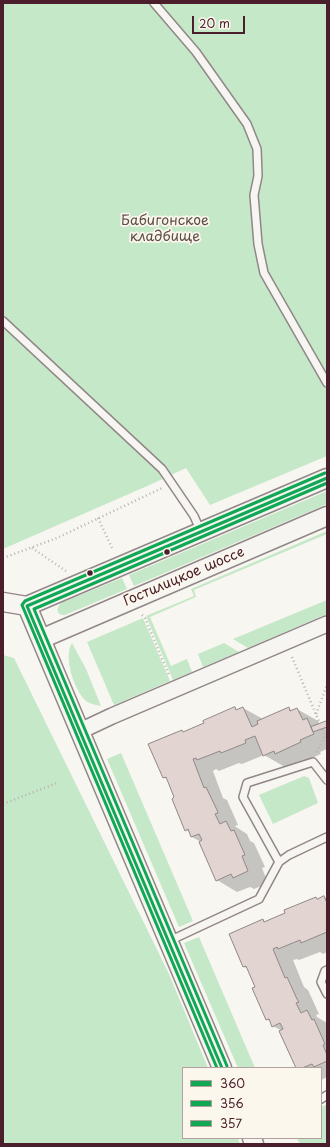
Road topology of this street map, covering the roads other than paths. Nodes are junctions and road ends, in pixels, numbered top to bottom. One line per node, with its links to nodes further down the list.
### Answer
1 (154, 3): 3 (lane)
2 (3, 321): 6 (lane)
3 (327, 383)
4 (327, 478): 6 (street)
5 (327, 516): 10 (street, Гостилицкое шоссе)
6 (201, 532): 8 (street)
7 (3, 602): 8 (street)
8 (27, 606): 10 (street)
9 (327, 624): 11 (street)
10 (41, 639): 11 (street)
11 (80, 732): 15 (street)
12 (327, 780): 14 (lane)
13 (327, 837): 14 (lane)
14 (279, 862): 15 (lane)
15 (169, 941): 18 (street)
16 (327, 970): 17 (lane)
17 (327, 994)
18 (222, 1067)

